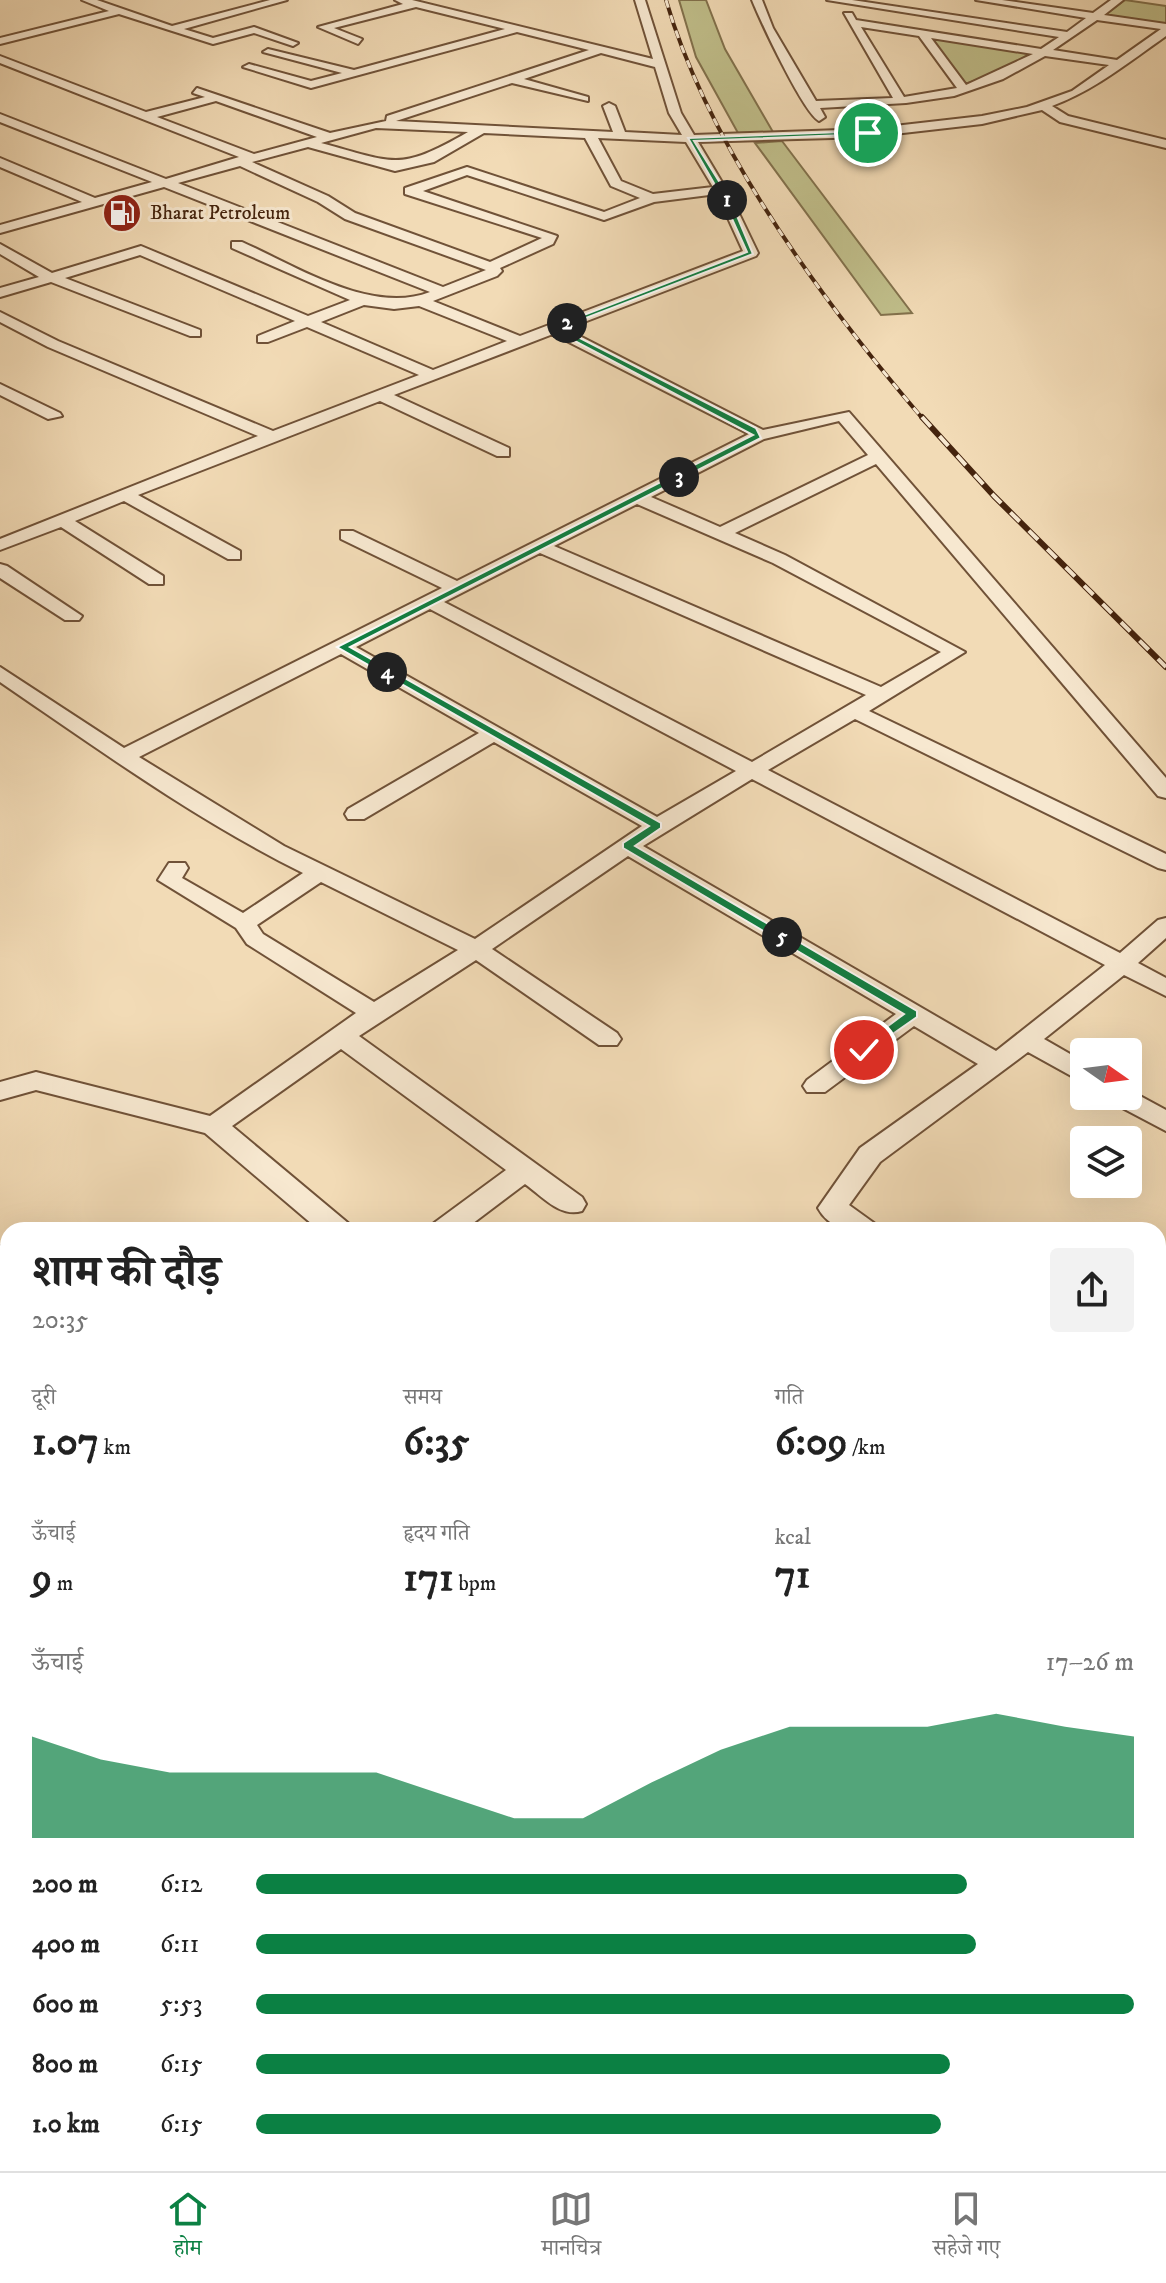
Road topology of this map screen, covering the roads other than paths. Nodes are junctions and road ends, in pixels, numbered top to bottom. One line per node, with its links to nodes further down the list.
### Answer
1 (87, 0): 10 (street)
2 (282, 0): 13 (street)
3 (400, 0): 9 (street)
4 (640, 0): 26 (street)
5 (757, 0): 37 (street)
6 (835, 0): 12 (street); 17 (street)
7 (981, 0): 11 (street)
8 (1118, 0): 11 (street)
9 (415, 4): 15 (street); 19 (street)
10 (120, 11): 13 (street); 18 (street)
11 (1095, 17): 14 (street); 17 (street)
12 (854, 23): 16 (street); 36 (street)
13 (172, 29): 20 (street)
14 (1166, 29): 27 (street)
15 (514, 30): 22 (street); 29 (street)
16 (922, 33): 23 (street); 32 (street)
17 (1067, 35): 23 (street)
18 (0, 41)
19 (358, 41)
20 (293, 43)
21 (266, 51): 30 (street)
22 (599, 51): 26 (street); 31 (street)
23 (1043, 52): 27 (street); 32 (street)
24 (328, 55): 29 (street)
25 (0, 59): 40 (street)
26 (658, 64): 49 (street)
27 (1121, 64): 39 (street)
28 (249, 67): 30 (street)
29 (376, 67): 30 (street)
30 (354, 73)
31 (508, 78): 35 (street); 43 (street)
32 (963, 89): 36 (street)
33 (197, 91): 34 (street)
34 (216, 98): 40 (street); 48 (street)
35 (584, 99)
36 (900, 100): 37 (street)
37 (811, 105): 46 (street)
38 (609, 106): 47 (street)
39 (1044, 106): 46 (street); 51 (street)
40 (141, 117): 53 (street)
41 (0, 118): 42 (street)
42 (7, 124): 56 (street)
43 (376, 124): 44 (street); 48 (street)
44 (484, 128): 45 (street); 52 (street)
45 (589, 133): 47 (street); 58 (street)
46 (828, 134): 49 (street)
47 (620, 135): 49 (street)
48 (330, 137): 50 (street)
49 (690, 139): 57 (street)
50 (307, 143): 52 (street); 53 (street)
51 (1166, 144)
52 (430, 159): 55 (street)
53 (246, 160): 56 (street); 67 (street)
54 (0, 162): 59 (street)
55 (467, 171): 60 (street); 64 (street)
56 (167, 181): 59 (street); 69 (street)
57 (721, 190): 58 (street); 75 (street)
58 (652, 198): 60 (street)
59 (93, 202): 62 (street)
60 (604, 216): 64 (street)
61 (0, 217): 62 (street)
62 (16, 225): 63 (street)
63 (0, 229)
64 (564, 231): 67 (street)
65 (237, 245): 71 (street)
66 (0, 248): 68 (street)
67 (491, 267): 69 (street)
68 (48, 276): 70 (street); 74 (street); 76 (street)
69 (442, 292): 72 (street)
70 (0, 293)
71 (363, 300): 72 (street); 74 (street)
72 (420, 301): 78 (street)
73 (0, 316): 84 (street)
74 (307, 322): 77 (street); 79 (street)
75 (553, 328): 78 (street); 83 (street)
76 (195, 333)
77 (263, 339)
78 (519, 341): 79 (street)
79 (432, 375): 81 (street)
80 (0, 389): 82 (street)
81 (380, 395): 84 (street); 85 (street)
82 (54, 416)
83 (758, 436): 86 (street); 88 (street)
84 (274, 437): 87 (street)
85 (503, 452)
86 (879, 456): 91 (street); 107 (street)
87 (125, 495): 89 (street); 94 (street)
88 (638, 498): 91 (street); 93 (street)
89 (62, 520): 92 (street); 96 (street)
90 (347, 535): 97 (street)
91 (718, 535): 102 (street)
92 (0, 545)
93 (541, 547): 97 (street); 102 (street)
94 (234, 555)
95 (0, 570): 99 (street)
96 (156, 580)
97 (459, 589): 98 (street)
98 (430, 602): 100 (street); 106 (street)
99 (72, 616)
100 (342, 647): 104 (street); 105 (street)
101 (0, 673): 105 (street)
102 (882, 695): 103 (street)
103 (854, 711): 106 (street); 111 (street)
104 (494, 733): 108 (street); 109 (street)
105 (123, 757): 113 (street)
106 (752, 770): 109 (street); 117 (street)
107 (1166, 791)
108 (356, 814)
109 (657, 826): 110 (street)
110 (627, 846): 116 (street); 120 (street)
111 (1166, 863)
112 (177, 868): 114 (street)
113 (321, 871): 114 (street); 116 (street)
114 (244, 923): 119 (street)
115 (1166, 925): 117 (street)
116 (476, 949): 119 (street); 122 (street)
117 (1122, 964): 118 (street); 123 (street)
118 (1166, 988)
119 (374, 1013): 121 (street)
120 (913, 1014): 124 (street); 126 (street)
121 (340, 1035): 130 (street); 131 (street)
122 (608, 1039)
123 (1026, 1039): 124 (street); 125 (street)
124 (997, 1063): 135 (street)
125 (1070, 1066)
126 (816, 1086)
127 (0, 1091): 130 (street)
128 (1142, 1108): 129 (street)
129 (1166, 1122)
130 (214, 1126): 133 (street)
131 (524, 1171): 132 (street); 134 (street)
132 (572, 1204)
133 (328, 1222)
134 (455, 1222)
135 (852, 1222)

